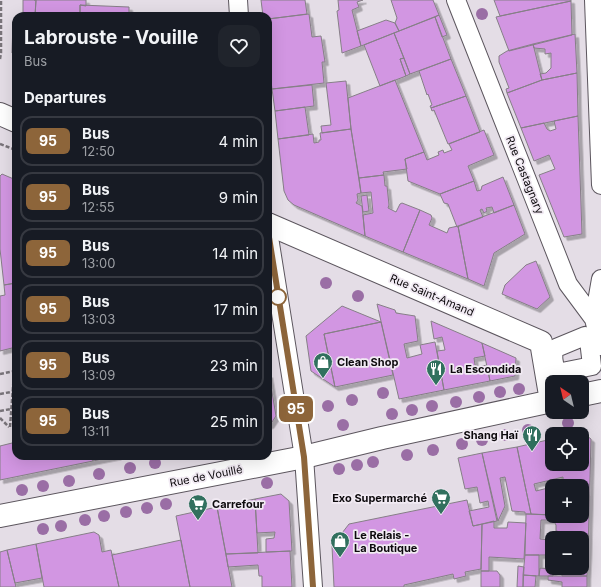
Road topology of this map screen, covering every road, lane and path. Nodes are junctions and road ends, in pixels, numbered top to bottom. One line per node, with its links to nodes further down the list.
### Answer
1 (1, 0): 6 (path)
2 (238, 0): 5 (street)
3 (456, 0): 15 (street, Rue Castagnary)
4 (594, 0): 11 (street)
5 (240, 12)
6 (0, 59)
7 (0, 114): 8 (main road)
8 (12, 119)
9 (0, 144): 10 (path)
10 (12, 148)
11 (601, 184)
12 (272, 226): 19 (main road, Rue Saint-Amand)
13 (272, 256): 29 (street)
14 (601, 278): 15 (street)
15 (594, 319): 16 (street, Rue Castagnary)
16 (601, 346)
17 (12, 372): 18 (path)
18 (0, 374)
19 (547, 375)
20 (12, 391): 22 (path)
21 (601, 391): 23 (main road)
22 (0, 394)
23 (589, 394)
24 (12, 403): 26 (path)
25 (545, 403): 29 (main road, Rue de Vouillé)
26 (11, 409): 27 (path); 28 (path)
27 (0, 411)
28 (0, 418)
29 (304, 457): 30 (main road, Rue de Vouillé); 31 (street)
30 (0, 516)
31 (313, 587)

